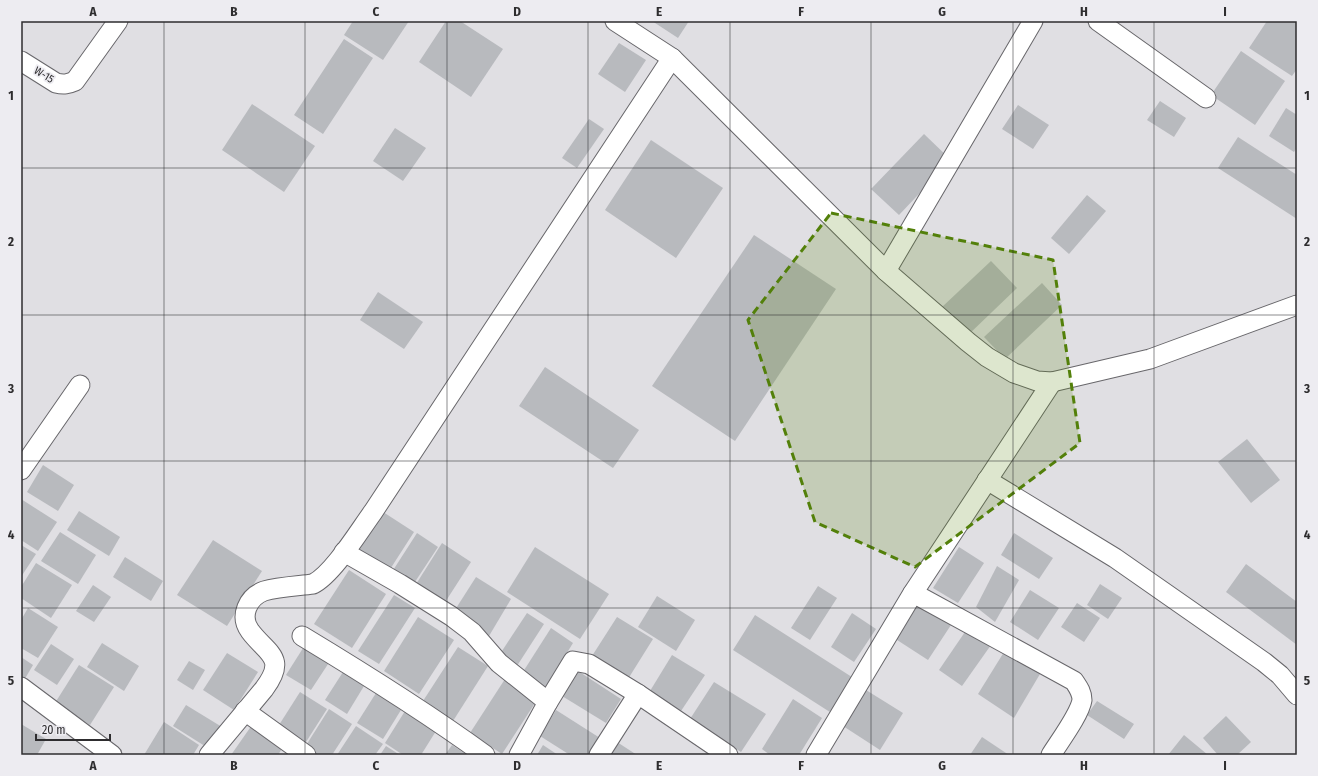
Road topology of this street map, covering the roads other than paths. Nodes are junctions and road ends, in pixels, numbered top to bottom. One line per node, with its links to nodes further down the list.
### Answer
1 (118, 21): 6 (street, W-15)
2 (615, 21): 5 (street)
3 (1033, 21): 8 (street)
4 (1098, 21): 7 (street)
5 (672, 58): 8 (street); 14 (street)
6 (21, 61)
7 (1206, 98)
8 (886, 271): 10 (street)
9 (1297, 305): 10 (street)
10 (1052, 382): 13 (street)
11 (80, 385): 12 (street)
12 (21, 470)
13 (987, 480): 15 (street); 19 (street)
14 (344, 552): 20 (street); 21 (street)
15 (913, 593): 30 (street); 31 (street)
16 (302, 636): 26 (street)
17 (21, 686): 22 (street)
18 (638, 694): 20 (street); 28 (street); 29 (street)
19 (1297, 695)
20 (548, 702): 27 (street)
21 (245, 711): 24 (street); 25 (street)
22 (91, 748): 23 (street)
23 (112, 755)
24 (209, 755)
25 (306, 755)
26 (485, 755)
27 (519, 755)
28 (599, 755)
29 (728, 755)
30 (816, 755)
31 (1051, 755)

